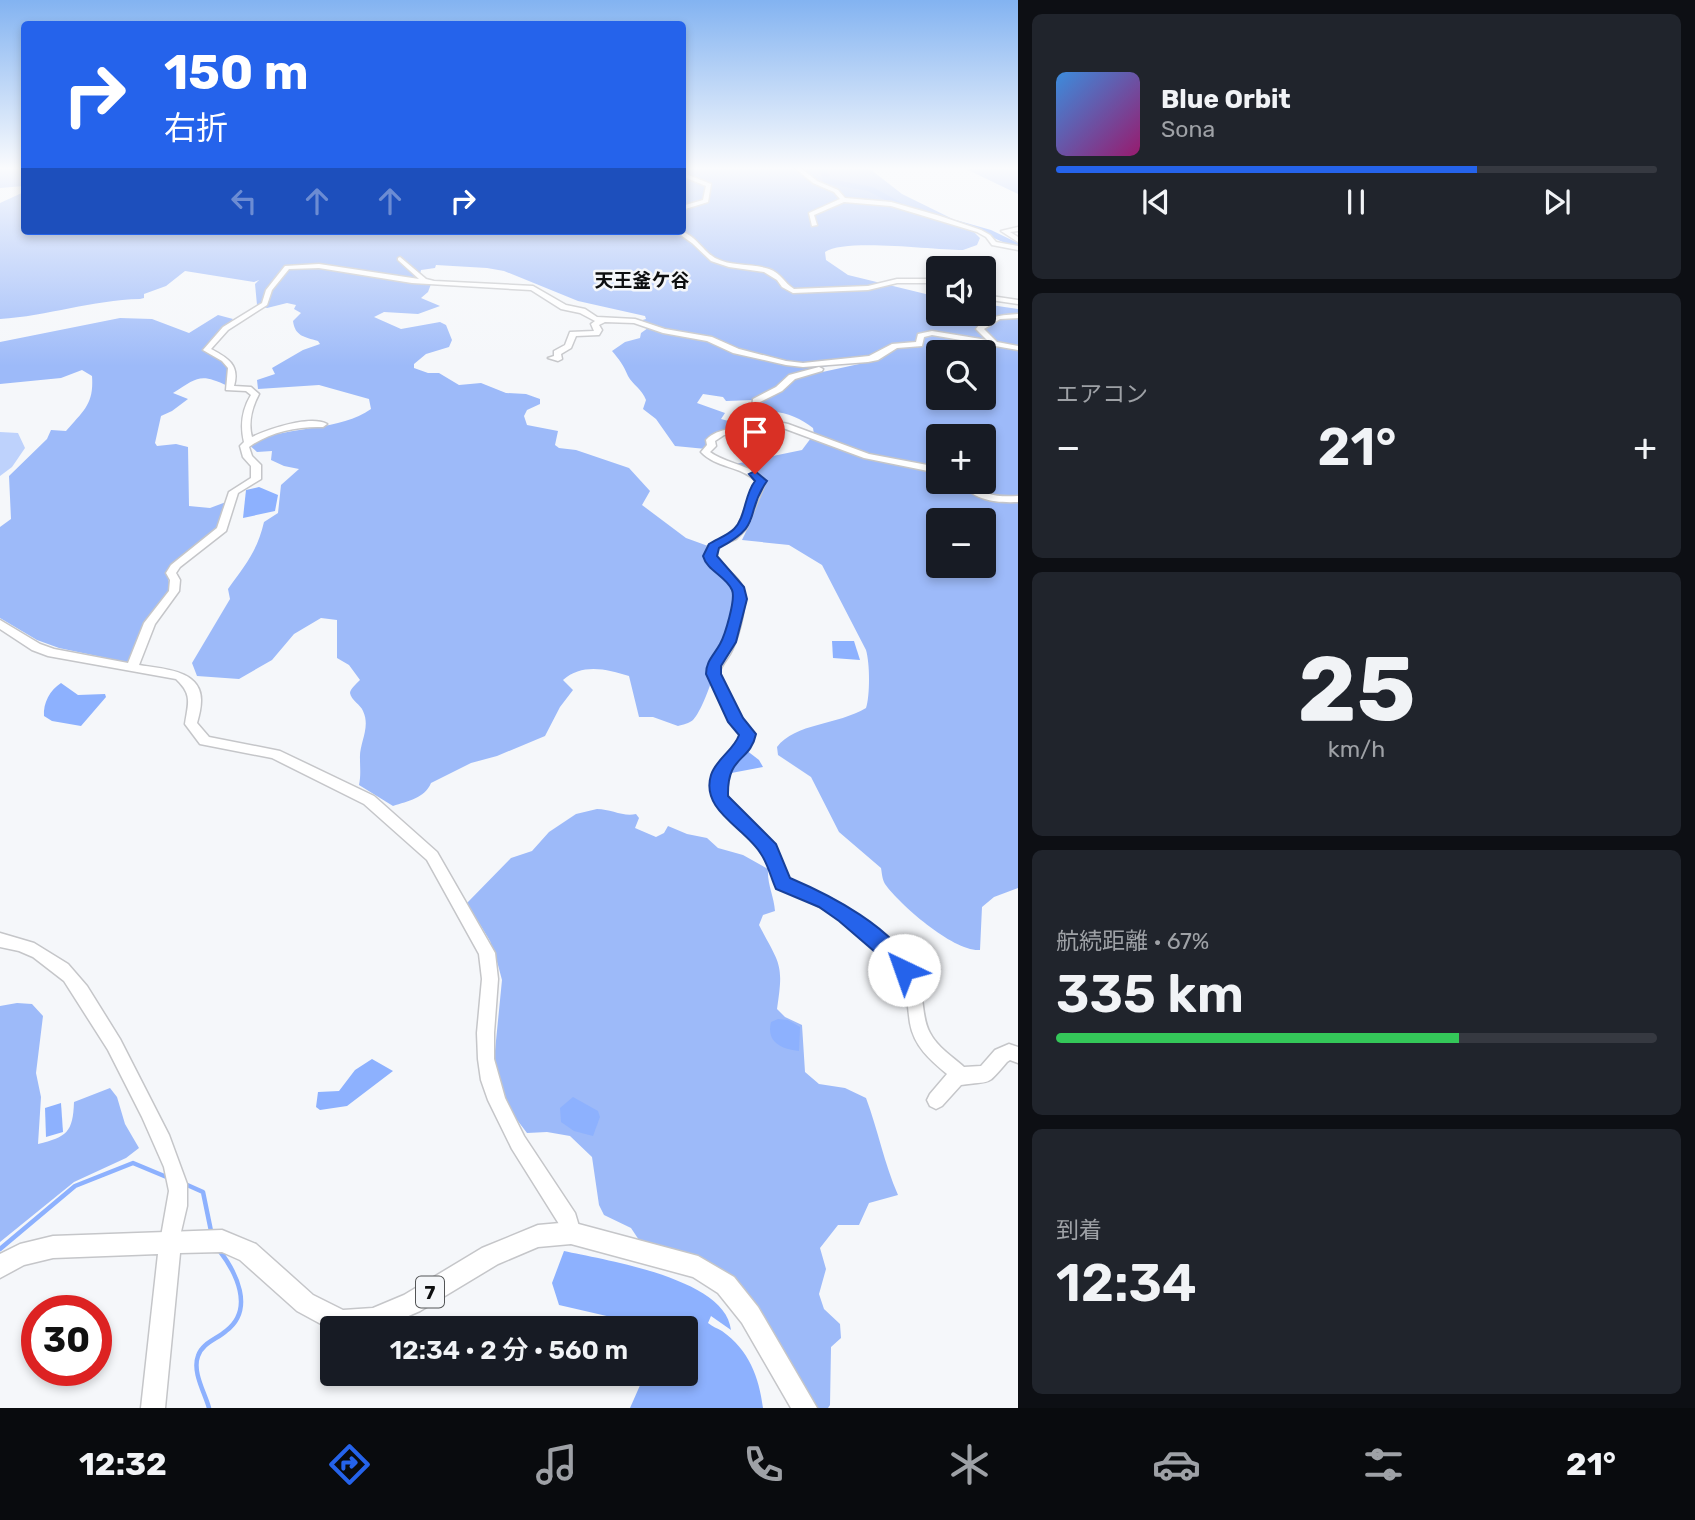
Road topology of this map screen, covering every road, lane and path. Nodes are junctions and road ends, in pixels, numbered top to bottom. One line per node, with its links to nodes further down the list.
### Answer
1 (684, 235): 5 (street)
2 (984, 235): 3 (street)
3 (1018, 248)
4 (400, 259): 6 (street)
5 (926, 281)
6 (429, 282): 10 (street); 19 (street)
7 (996, 299): 8 (street)
8 (1018, 302)
9 (1018, 316): 12 (street)
10 (607, 319): 15 (street); 16 (street)
11 (967, 340): 15 (street)
12 (991, 340)
13 (996, 344): 14 (street)
14 (1018, 348)
15 (875, 358): 17 (street)
16 (552, 359)
17 (759, 422): 20 (street); 27 (street)
18 (323, 424): 19 (street)
19 (249, 442): 24 (street)
20 (926, 468)
21 (976, 494): 22 (street)
22 (1018, 499)
23 (0, 624): 24 (street)
24 (132, 667): 29 (street)
25 (0, 940): 30 (street)
26 (1018, 1055): 27 (street)
27 (959, 1074): 28 (street)
28 (936, 1100)
29 (570, 1233): 30 (main road, 7); 33 (main road, 7)
30 (170, 1242): 31 (main road, 7); 32 (main road)
31 (0, 1267)
32 (153, 1408)
33 (805, 1408)

